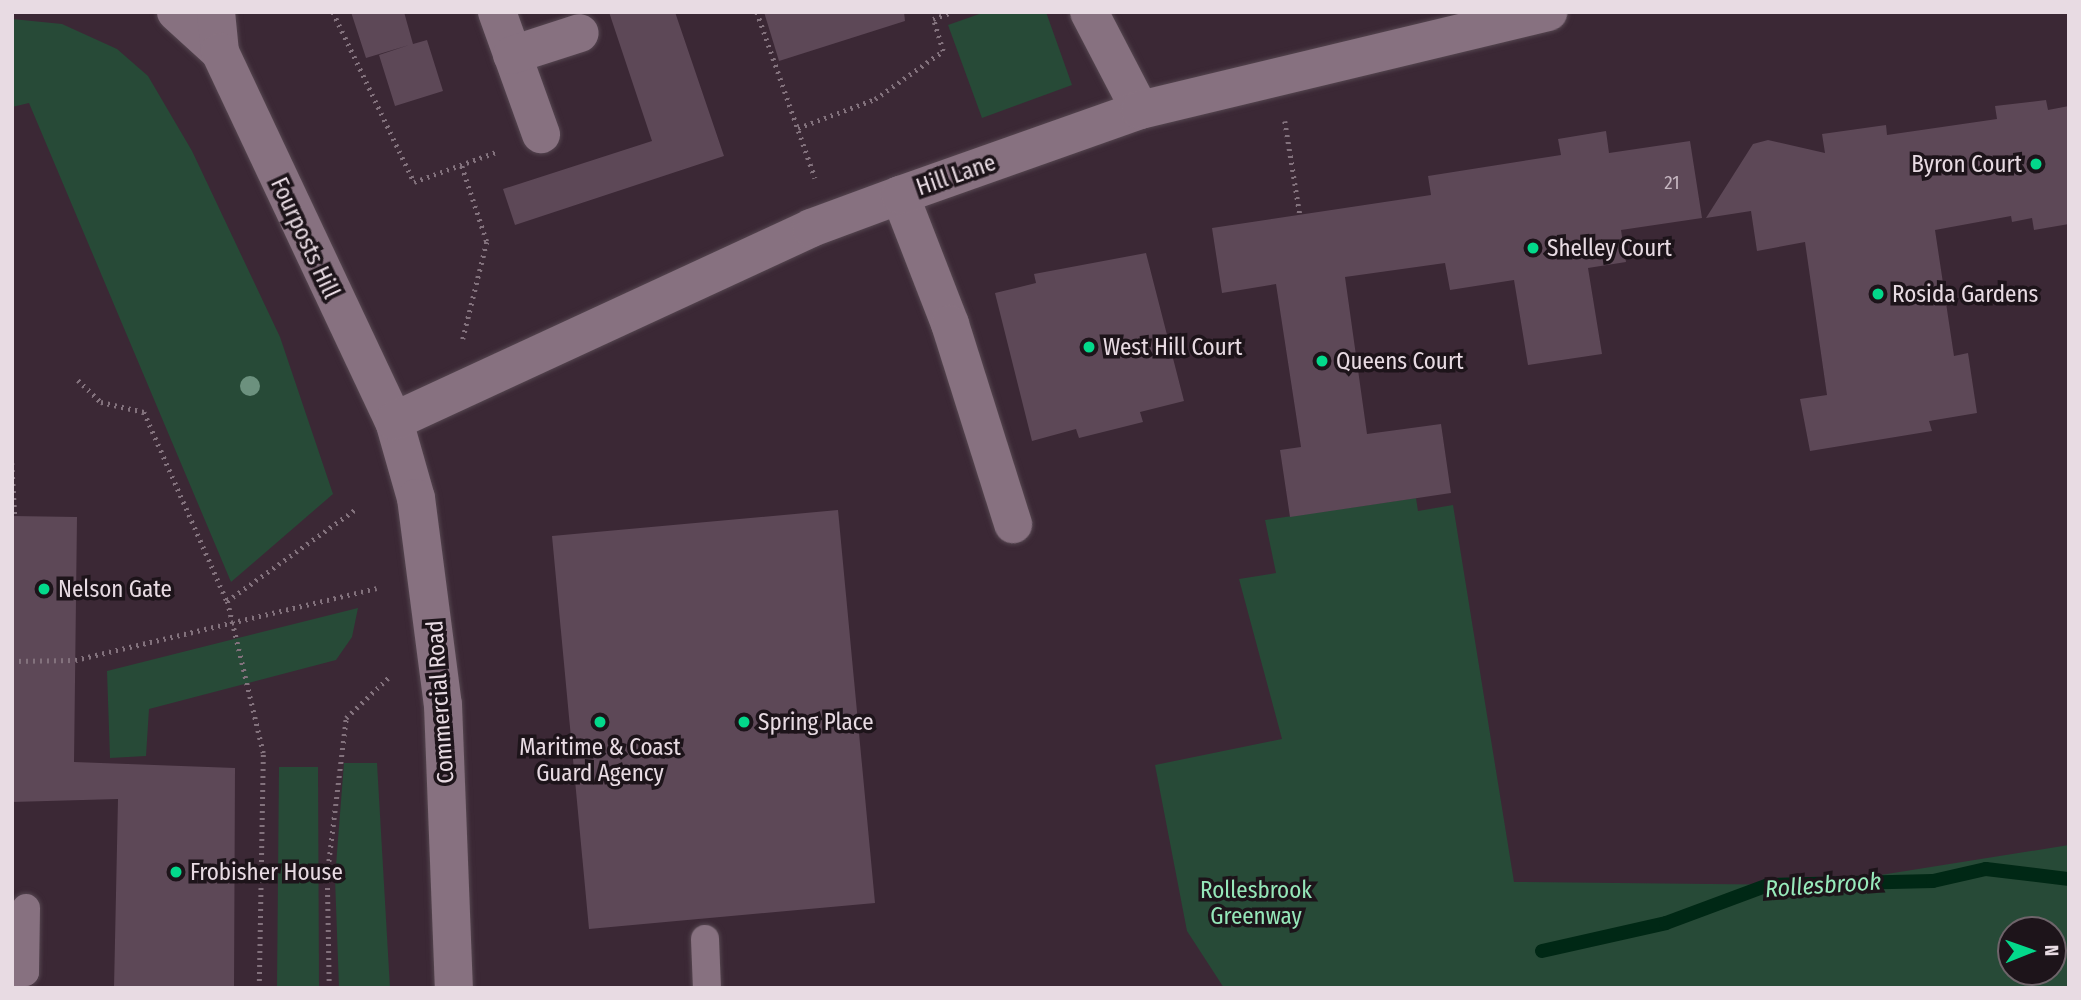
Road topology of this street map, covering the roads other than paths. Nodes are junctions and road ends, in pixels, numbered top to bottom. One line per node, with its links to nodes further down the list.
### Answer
1 (176, 12): 7 (street, Fourposts Hill)
2 (216, 12): 7 (street, Fourposts Hill)
3 (497, 12): 8 (street)
4 (1088, 12): 9 (street)
5 (1548, 12): 9 (street, Hill Lane)
6 (580, 33): 8 (street)
7 (220, 52): 12 (street, Fourposts Hill)
8 (512, 55): 10 (street)
9 (1140, 110): 11 (street, Hill Lane)
10 (541, 134)
11 (900, 194): 12 (street, Hill Lane); 13 (street)
12 (394, 421): 17 (street, Commercial Road)
13 (1013, 524)
14 (26, 908): 16 (lane)
15 (705, 939): 18 (lane)
16 (12, 972)
17 (454, 988)
18 (707, 988)

